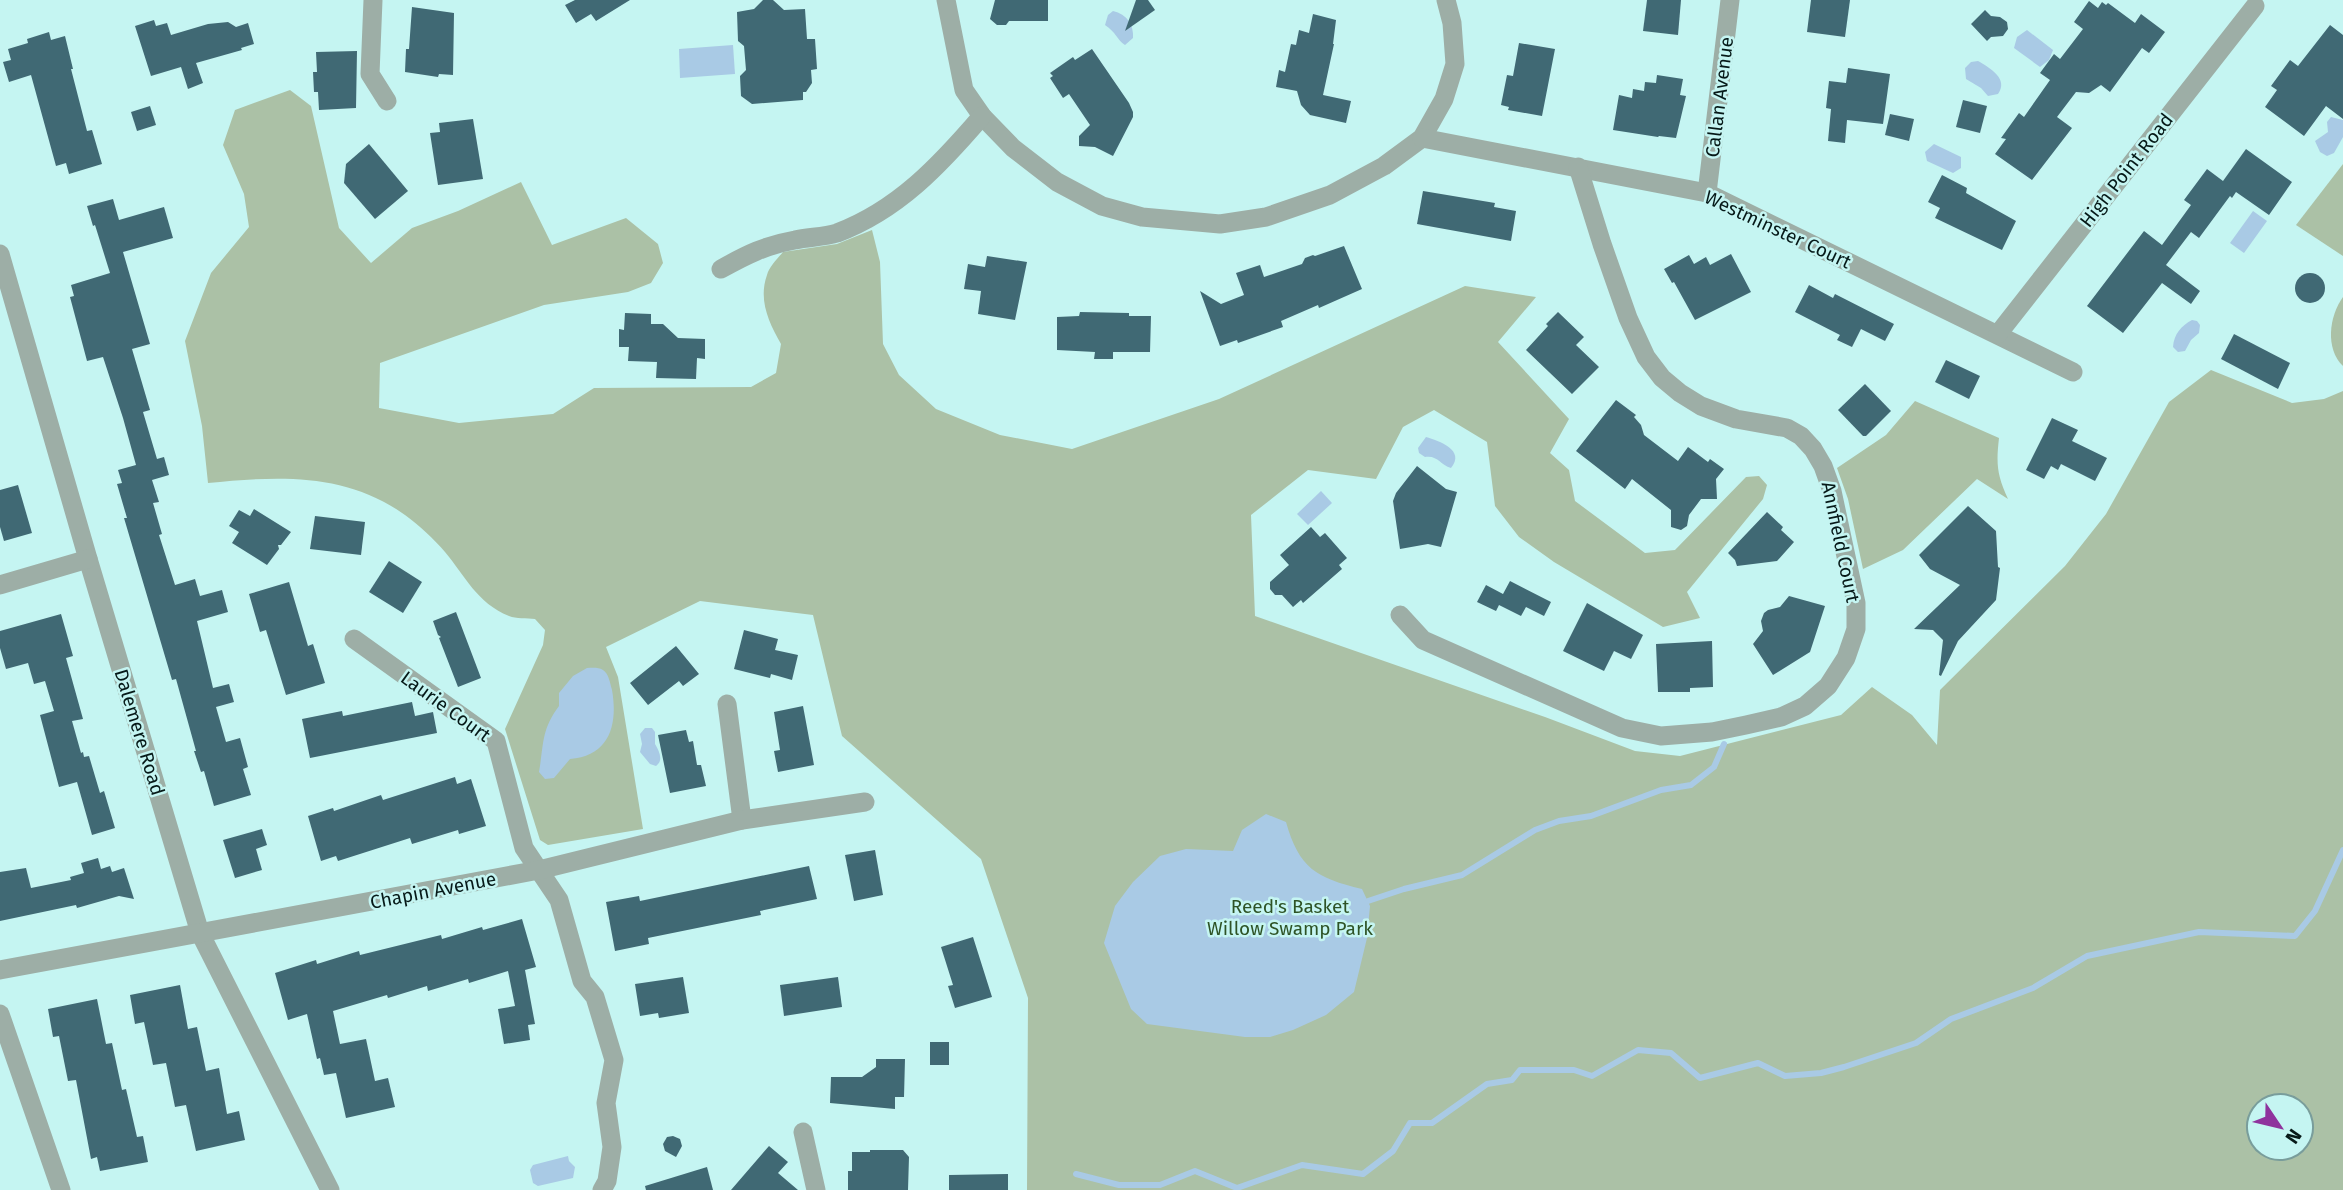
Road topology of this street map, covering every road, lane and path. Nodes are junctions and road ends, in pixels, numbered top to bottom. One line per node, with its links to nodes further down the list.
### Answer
1 (373, 0): 6 (street)
2 (946, 0): 7 (street)
3 (1446, 0): 8 (street)
4 (1730, 0): 10 (street, Callan Avenue)
5 (2255, 6): 14 (street, High Point Road)
6 (387, 102)
7 (982, 117): 8 (street); 12 (street)
8 (1422, 138): 9 (street, Westminster Court)
9 (1578, 167): 10 (street, Westminster Court); 18 (street, Annfield Court)
10 (1707, 193): 14 (street, Westminster Court)
11 (0, 254): 13 (street, Dalemere Road)
12 (721, 269)
13 (9, 322): 16 (street, Dalemere Road)
14 (1998, 334): 15 (street, Westminster Court)
15 (2073, 372)
16 (88, 559): 17 (street); 24 (street, Dalemere Road)
17 (0, 585)
18 (1401, 615)
19 (354, 639): 23 (street, Laurie Court)
20 (727, 704): 22 (street)
21 (865, 803): 22 (street, Chapin Avenue)
22 (742, 820): 23 (street, Chapin Avenue)
23 (540, 870): 24 (street, Chapin Avenue); 30 (street, Laurie Court)
24 (200, 933): 25 (street, Chapin Avenue); 29 (street, Dalemere Road)
25 (0, 970)
26 (0, 1014): 28 (street)
27 (803, 1132): 31 (street)
28 (61, 1190)
29 (330, 1190)
30 (602, 1190)
31 (816, 1190)

